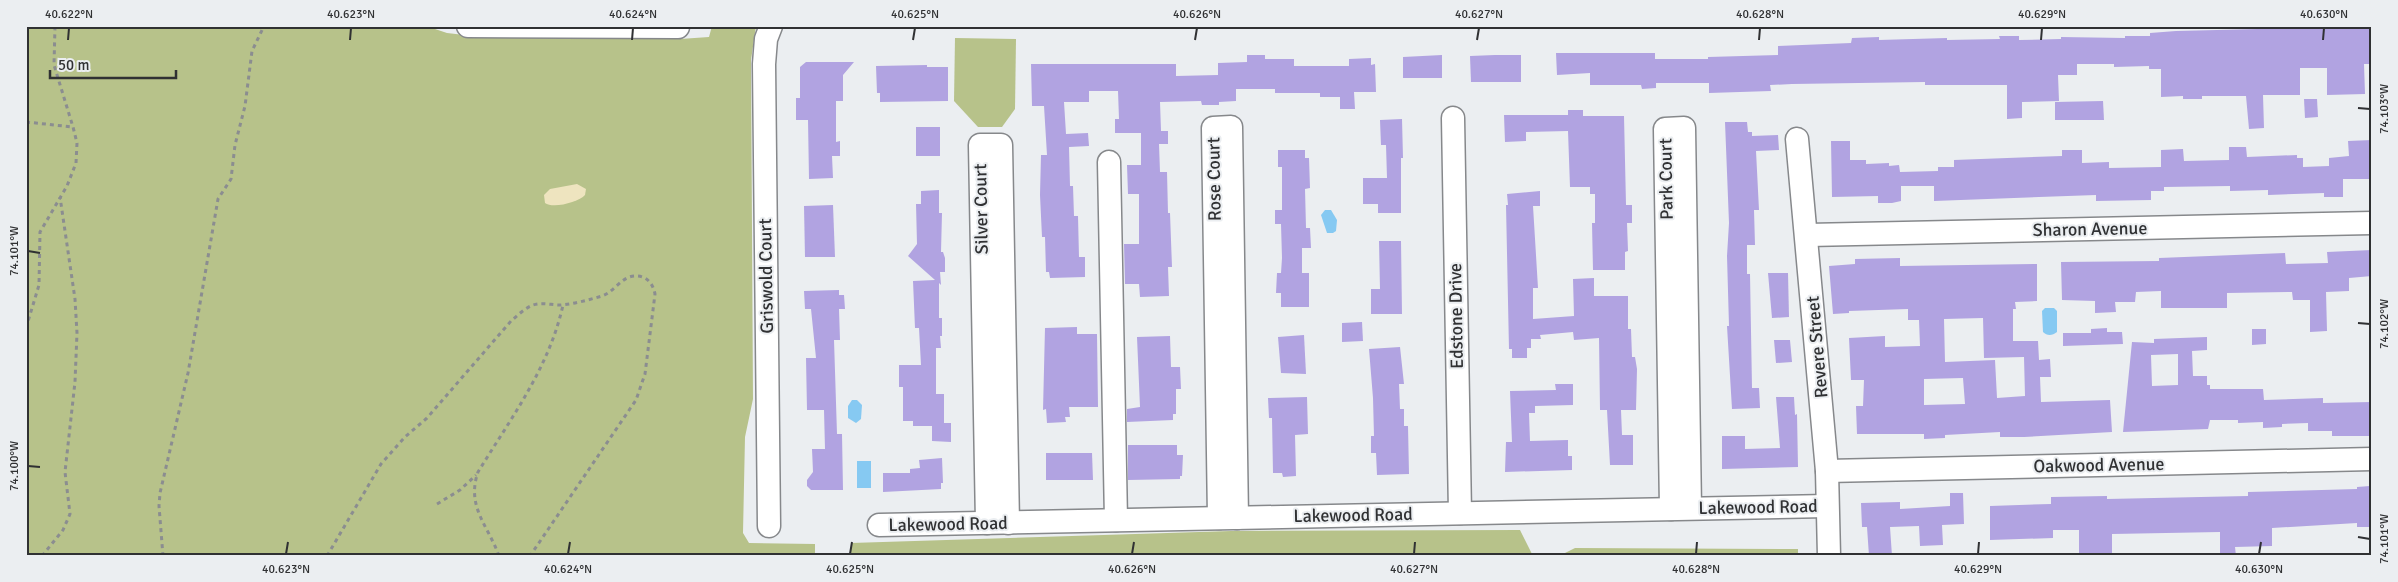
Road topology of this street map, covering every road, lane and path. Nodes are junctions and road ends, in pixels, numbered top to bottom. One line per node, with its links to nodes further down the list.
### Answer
1 (55, 26): 9 (path)
2 (264, 26): 33 (path)
3 (468, 26): 5 (street)
4 (771, 26): 31 (street, Griswold Court)
5 (599, 27): 6 (street)
6 (678, 27)
7 (1452, 118): 26 (street, Edstone Drive)
8 (26, 122): 9 (path)
9 (73, 127): 12 (path)
10 (1798, 139): 14 (street, Revere Street)
11 (1109, 162): 28 (street)
12 (60, 197): 19 (path); 32 (path)
13 (2372, 223): 14 (street, Sharon Avenue)
14 (1808, 235): 21 (street, Revere Street)
15 (1677, 301): 15 (street, Park Court); 25 (street, Park Court)
16 (563, 305): 22 (path); 34 (path); 36 (path)
17 (1225, 309): 17 (street, Rose Court); 27 (street, Rose Court)
18 (994, 311): 18 (street, Silver Court); 29 (street, Silver Court)
19 (26, 328)
20 (2372, 459): 21 (street, Oakwood Avenue)
21 (1827, 471): 24 (street, Revere Street)
22 (478, 473): 23 (path); 35 (path)
23 (437, 504)
24 (1827, 506): 25 (street, Lakewood Road); 37 (street, Revere Street)
25 (1680, 508): 26 (street, Lakewood Road)
26 (1460, 513): 27 (street, Lakewood Road)
27 (1228, 518): 28 (street, Lakewood Road)
28 (1116, 520): 29 (street, Lakewood Road)
29 (998, 523): 30 (street, Lakewood Road)
30 (879, 525)
31 (769, 526)
32 (42, 556)
33 (163, 556)
34 (327, 556)
35 (499, 556)
36 (530, 556)
37 (1829, 556)

